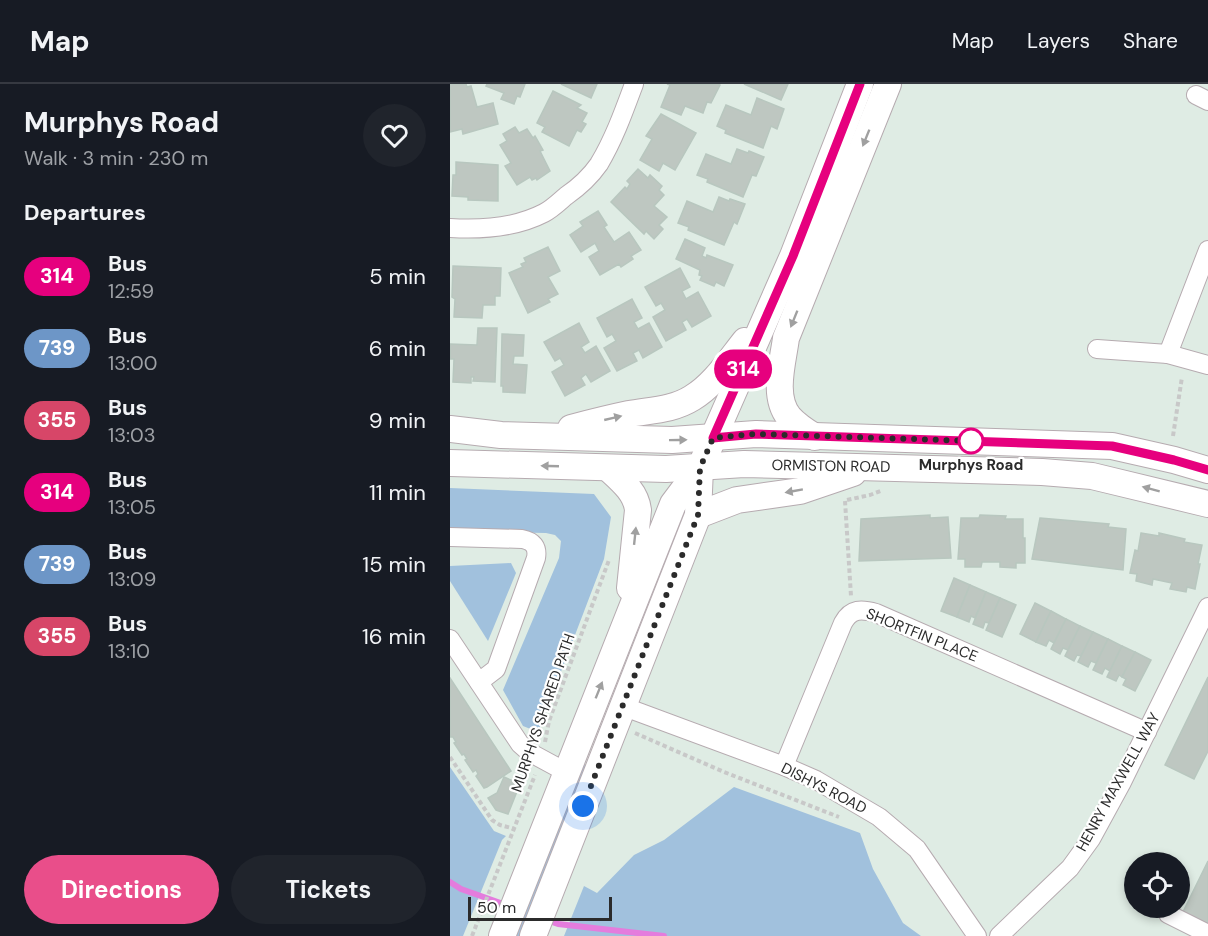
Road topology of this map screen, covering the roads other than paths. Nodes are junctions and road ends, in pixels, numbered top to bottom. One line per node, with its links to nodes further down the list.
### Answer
1 (634, 84): 4 (street)
2 (860, 84): 6 (main road)
3 (888, 84): 12 (main road, one-way to 12)
4 (450, 228)
5 (1208, 250): 8 (street)
6 (769, 310): 11 (main road, one-way to 6); 13 (main road)
7 (1097, 349): 8 (street)
8 (1176, 356): 9 (street)
9 (1208, 365)
10 (450, 429): 11 (main road, ORMISTON ROAD)
11 (536, 436): 13 (main road, ORMISTON ROAD, one-way to 13)
12 (814, 437): 13 (main road, ORMISTON ROAD); 18 (main road, ORMISTON ROAD)
13 (713, 438): 17 (main road)
14 (450, 463): 16 (main road, ORMISTON ROAD, one-way to 14)
15 (870, 467): 17 (main road, ORMISTON ROAD); 19 (main road, ORMISTON ROAD, one-way to 15); 20 (main road, one-way to 20)
16 (608, 468): 17 (main road, ORMISTON ROAD); 23 (main road, one-way to 16)
17 (700, 468): 20 (main road); 23 (main road)
18 (1208, 470)
19 (1208, 504)
20 (698, 515): 26 (main road)
21 (450, 537): 25 (street)
22 (1208, 608): 27 (street, HENRY MAXWELL WAY)
23 (628, 615): 29 (main road, one-way to 23)
24 (450, 639): 25 (street)
25 (479, 682): 29 (street)
26 (622, 706): 28 (street, DISHYS ROAD); 33 (main road)
27 (1147, 732): 28 (street, SHORTFIN PLACE); 35 (street, HENRY MAXWELL WAY)
28 (784, 766): 34 (street, DISHYS ROAD)
29 (567, 772): 32 (main road)
30 (1176, 918): 31 (street)
31 (1208, 934)
32 (502, 936)
33 (533, 936)
34 (977, 936)
35 (999, 936)

